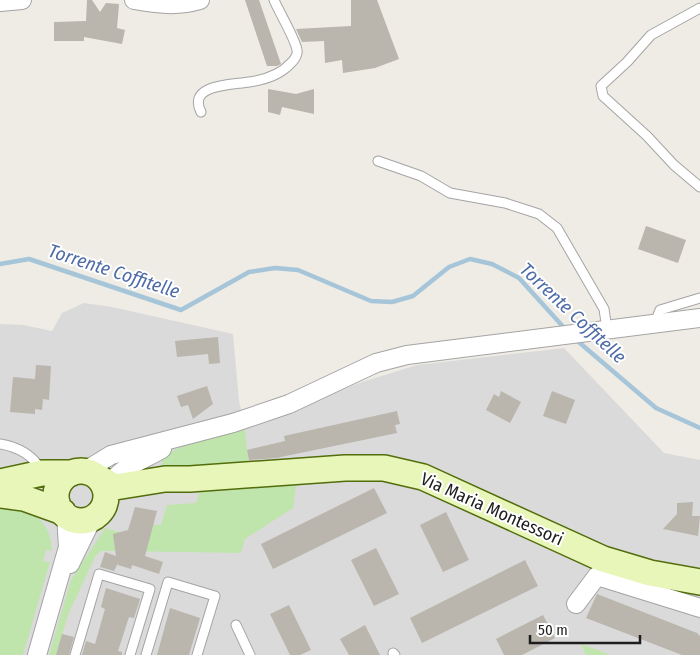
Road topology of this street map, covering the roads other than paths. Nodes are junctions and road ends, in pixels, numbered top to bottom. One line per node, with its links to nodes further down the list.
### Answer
1 (22, 0): 5 (street)
2 (134, 0): 3 (street)
3 (200, 0)
4 (274, 0): 7 (lane)
5 (0, 2)
6 (700, 8): 9 (lane)
7 (202, 112)
8 (378, 161): 13 (lane)
9 (700, 187)
10 (700, 298): 12 (lane)
11 (700, 318): 12 (street)
12 (654, 323): 13 (street)
13 (599, 330): 14 (street)
14 (181, 438): 16 (street); 21 (street)
15 (0, 444): 17 (lane)
16 (158, 451): 18 (street); 21 (street)
17 (42, 473): 20 (street); 21 (street)
18 (165, 479): 19 (street); 21 (street)
19 (190, 479): 21 (street); 24 (street, Via Maria Montessori)
20 (0, 482)
21 (94, 490): 23 (street); 23 (street); 25 (street)
22 (0, 495): 23 (street)
23 (64, 514): 25 (street)
24 (700, 582)
25 (58, 583): 29 (street)
26 (576, 604): 27 (street)
27 (700, 608)
28 (236, 625): 34 (lane)
29 (37, 655)
30 (75, 655): 31 (lane)
31 (130, 655)
32 (146, 655): 33 (lane)
33 (197, 655)
34 (250, 655)

